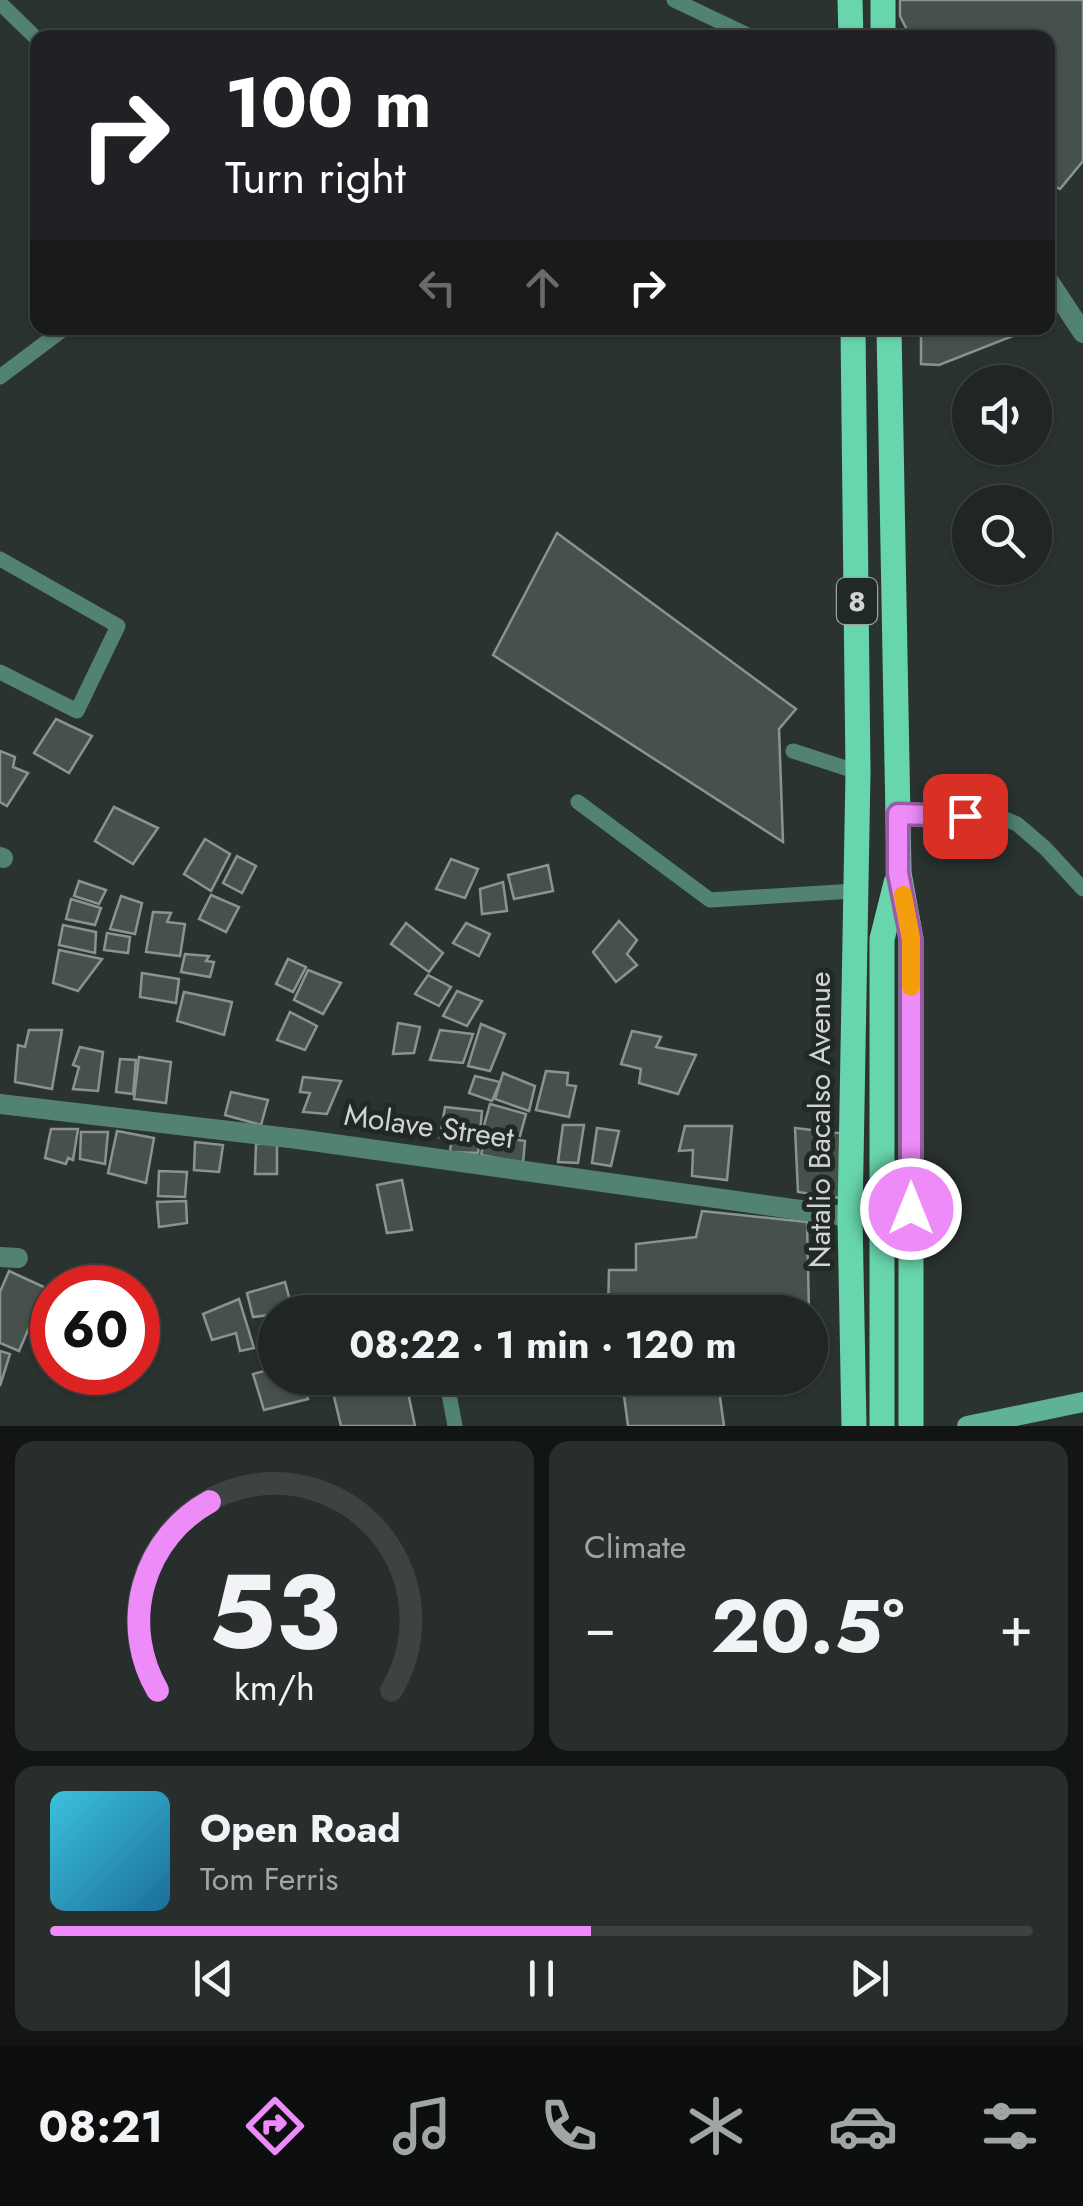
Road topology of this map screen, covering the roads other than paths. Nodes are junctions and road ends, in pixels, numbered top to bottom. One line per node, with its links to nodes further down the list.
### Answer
1 (674, 0): 5 (lane)
2 (850, 0): 6 (main road)
3 (882, 0): 7 (main road)
4 (0, 3): 8 (lane)
5 (737, 30)
6 (851, 30)
7 (884, 30)
8 (30, 32)
9 (1055, 290): 10 (street)
10 (1083, 332)
11 (56, 335): 14 (lane)
12 (853, 335): 18 (main road, Natalio Bacalso Avenue / 8)
13 (889, 335): 20 (main road, 8)
14 (0, 376)
15 (0, 560): 16 (lane)
16 (0, 672)
17 (793, 750): 18 (lane)
18 (858, 772): 22 (main road, Natalio Bacalso Avenue / 8)
19 (578, 802): 22 (lane)
20 (898, 814): 21 (main road, 8); 23 (lane)
21 (898, 873): 24 (main road, 8); 32 (main road)
22 (856, 882): 24 (main road, Natalio Bacalso Avenue / 8); 26 (main road, Natalio Bacalso Avenue)
23 (1083, 889)
24 (882, 940): 31 (main road, 8)
25 (0, 1104): 26 (street, Molave Street)
26 (850, 1216): 30 (main road, Natalio Bacalso Avenue)
27 (449, 1395): 29 (lane)
28 (1083, 1402): 33 (main road)
29 (455, 1426)
30 (854, 1426)
31 (882, 1426)
32 (911, 1426)
33 (967, 1426)

